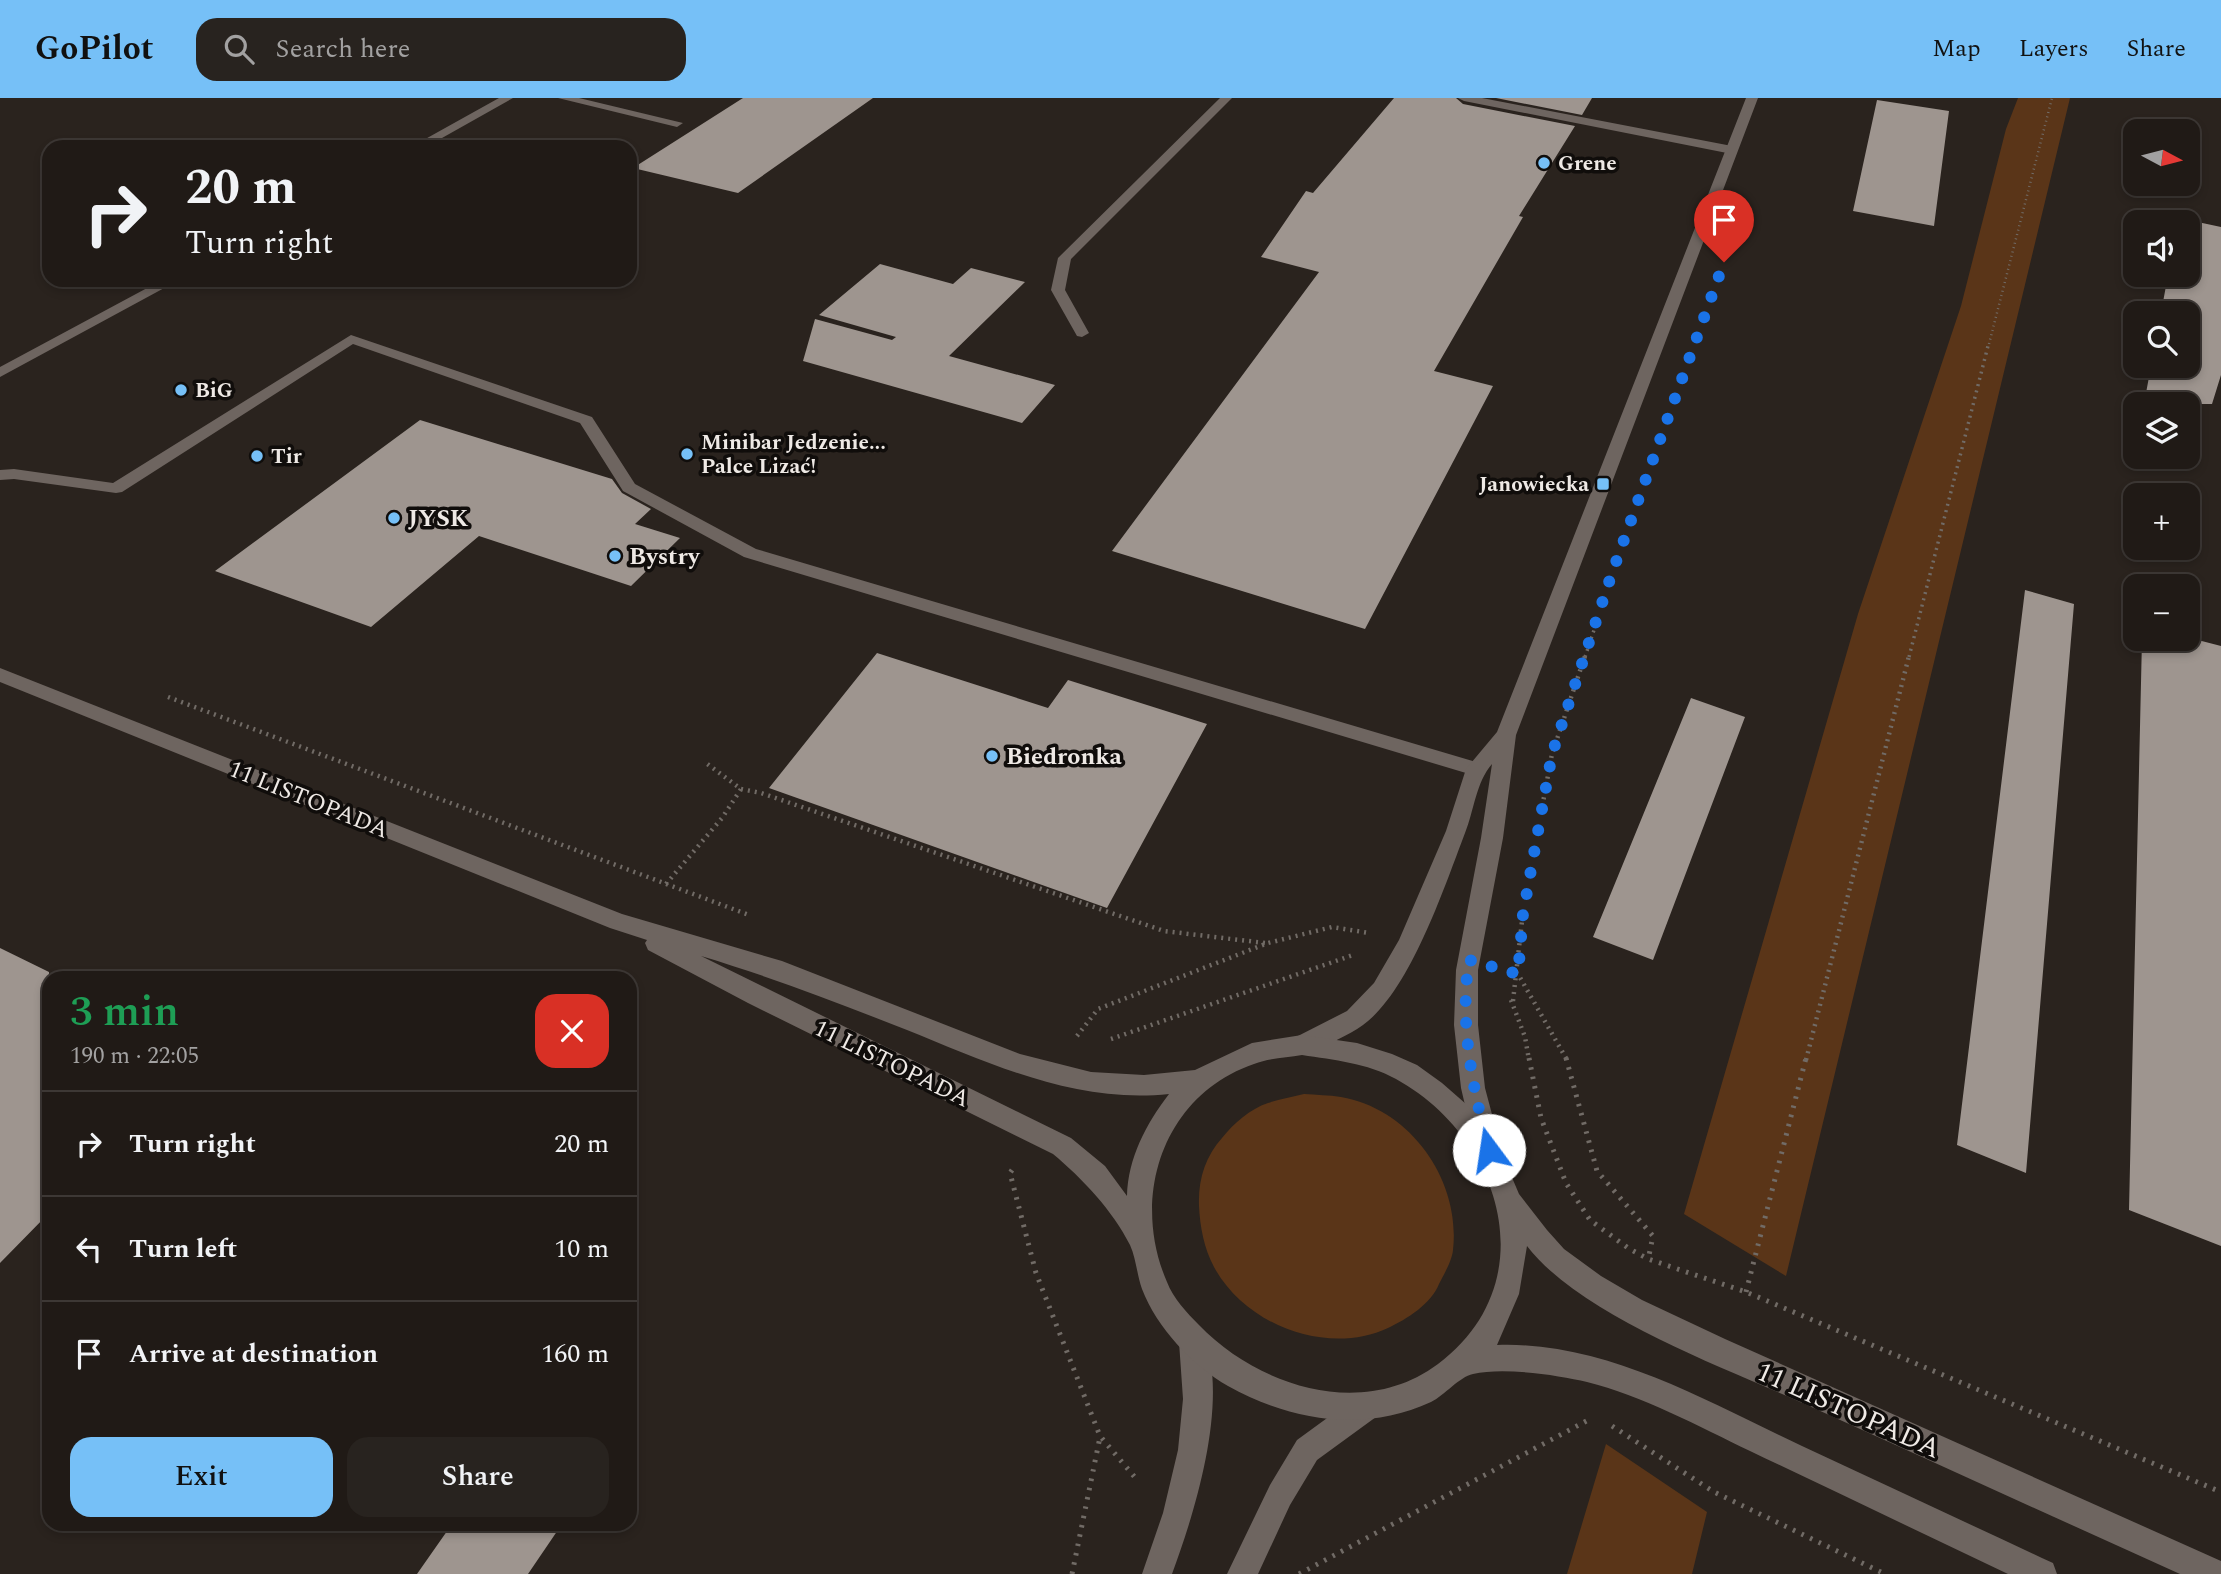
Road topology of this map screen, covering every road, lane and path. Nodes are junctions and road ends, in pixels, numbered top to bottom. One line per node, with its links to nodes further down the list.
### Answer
1 (507, 98): 8 (main road)
2 (564, 98): 7 (main road)
3 (1226, 98): 11 (main road)
4 (1464, 98): 9 (main road)
5 (1752, 98): 9 (main road)
6 (2052, 98): 42 (path)
7 (677, 123)
8 (430, 140)
9 (1732, 150): 17 (main road)
10 (159, 287): 12 (main road)
11 (1082, 333)
12 (0, 373)
13 (0, 475): 19 (main road)
14 (1594, 627): 21 (path)
15 (0, 675): 25 (main road, 11 LISTOPADA)
16 (157, 692): 22 (path)
17 (1506, 734): 19 (main road); 28 (main road)
18 (706, 763): 20 (path)
19 (1476, 769): 27 (main road)
20 (741, 789): 22 (path); 26 (path)
21 (1540, 821)
22 (666, 884): 24 (path)
23 (1523, 914): 29 (path)
24 (756, 918)
25 (618, 922): 36 (main road, 11 LISTOPADA); 37 (main road, 11 LISTOPADA)
26 (1268, 943): 27 (path); 32 (path)
27 (1406, 948): 34 (path); 35 (main road)
28 (1468, 965): 29 (path); 30 (path); 38 (main road)
29 (1518, 974): 30 (path); 41 (path)
30 (1513, 1001): 41 (path)
31 (1063, 1033): 32 (path)
32 (1076, 1038): 33 (path)
33 (1088, 1038)
34 (1101, 1038)
35 (1302, 1045): 36 (main road); 38 (main road)
36 (1200, 1080): 40 (main road)
37 (1035, 1133): 40 (main road, 11 LISTOPADA); 49 (path)
38 (1489, 1150): 39 (main road)
39 (1510, 1203): 43 (main road, 11 LISTOPADA); 45 (main road)
40 (1139, 1236): 44 (main road)
41 (1648, 1259): 42 (path); 43 (path)
42 (1746, 1292): 50 (path)
43 (1633, 1309): 58 (main road, 11 LISTOPADA)
44 (1193, 1342): 47 (main road); 51 (main road)
45 (1468, 1360): 46 (main road); 47 (main road)
46 (1616, 1378): 48 (path); 57 (main road)
47 (1366, 1407): 54 (main road)
48 (1597, 1415): 55 (path); 56 (path)
49 (1100, 1436): 51 (path); 52 (path)
50 (2221, 1492)
51 (1176, 1526): 53 (main road)
52 (1072, 1574)
53 (1157, 1574)
54 (1242, 1574)
55 (1299, 1574)
56 (1885, 1574)
57 (2042, 1574)
58 (2215, 1574)

